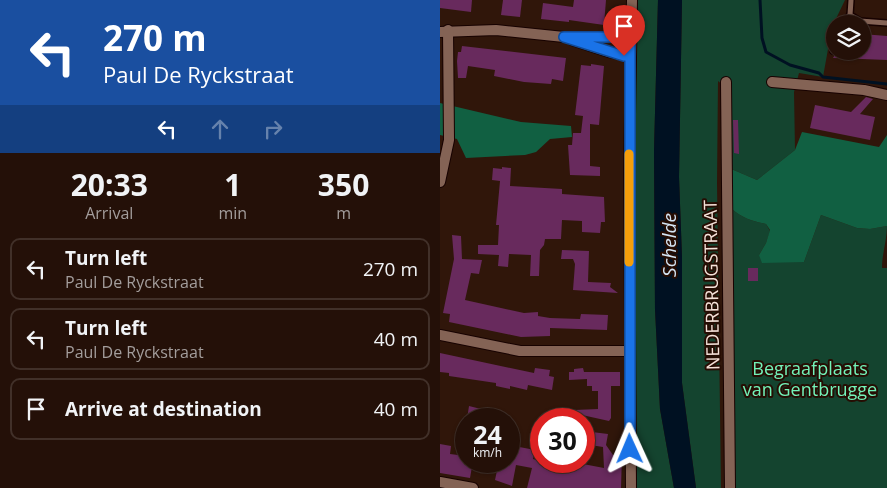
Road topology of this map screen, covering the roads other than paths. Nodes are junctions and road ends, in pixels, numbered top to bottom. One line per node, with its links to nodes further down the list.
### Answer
1 (632, 0): 8 (street)
2 (851, 0): 3 (lane)
3 (850, 15)
4 (871, 22): 5 (lane)
5 (887, 23)
6 (444, 31): 7 (street); 13 (street)
7 (564, 37): 8 (street); 9 (street)
8 (630, 37): 9 (street)
9 (630, 56): 16 (street)
10 (726, 82): 20 (street, NEDERBRUGSTRAAT)
11 (772, 82): 12 (street)
12 (887, 95)
13 (443, 151): 14 (street)
14 (440, 182)
15 (440, 335): 16 (street)
16 (629, 351): 19 (street)
17 (440, 482): 18 (street)
18 (473, 488)
19 (631, 488)
20 (730, 488)

